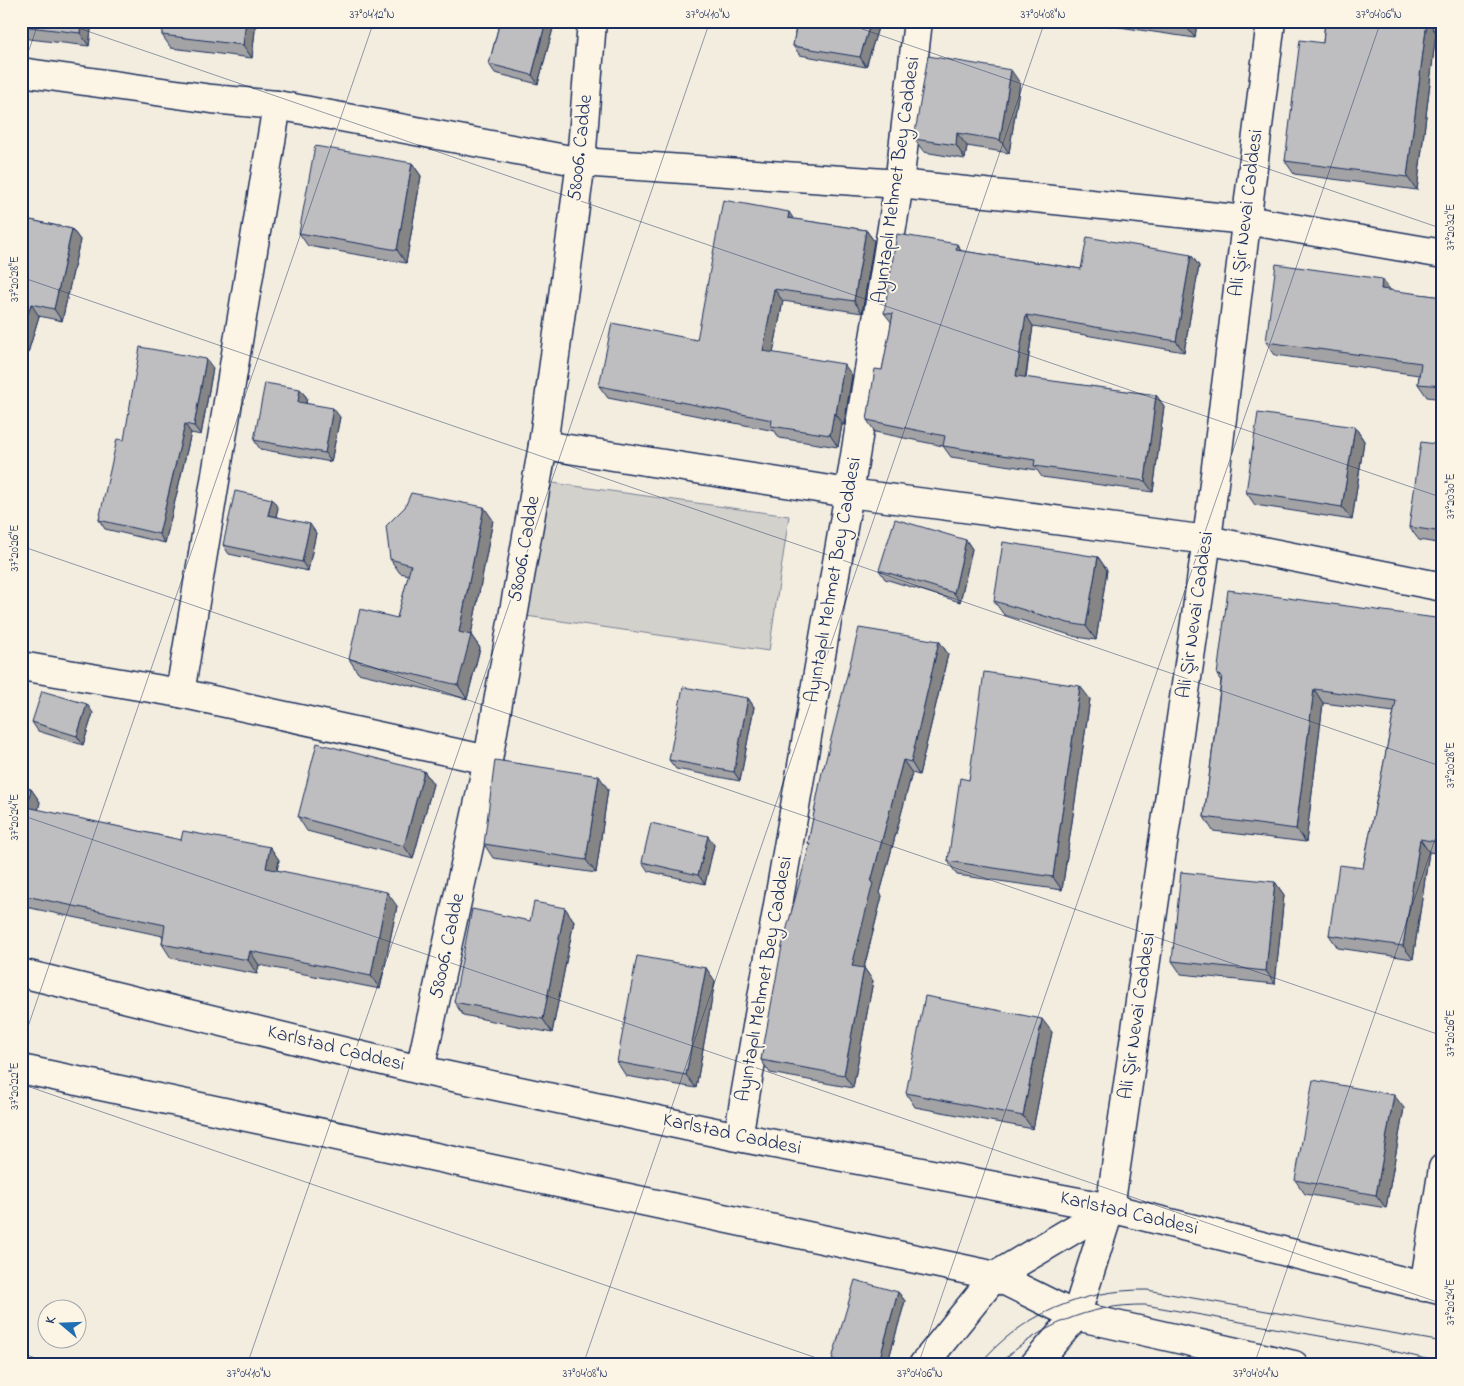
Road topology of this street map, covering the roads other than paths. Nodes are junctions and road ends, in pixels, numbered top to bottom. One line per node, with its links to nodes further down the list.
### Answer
1 (592, 21): 6 (street, 58006. Cadde)
2 (918, 21): 7 (street, Ayıntaplı Mehmet Bey Caddesi)
3 (1272, 21): 8 (street, Ali Şir Nevai Caddesi)
4 (21, 72): 5 (street)
5 (278, 105): 6 (street); 15 (street)
6 (581, 162): 7 (street); 10 (street, 58006. Cadde)
7 (899, 184): 8 (street); 11 (street, Ayıntaplı Mehmet Bey Caddesi)
8 (1246, 220): 9 (street); 12 (street, Ali Şir Nevai Caddesi)
9 (1443, 254)
10 (543, 445): 11 (street); 16 (street, 58006. Cadde)
11 (849, 493): 12 (street); 20 (street, Ayıntaplı Mehmet Bey Caddesi)
12 (1207, 540): 13 (street); 22 (street, Ali Şir Nevai Caddesi)
13 (1443, 587)
14 (21, 666): 15 (street)
15 (180, 693): 16 (street)
16 (488, 760): 19 (street, 58006. Cadde)
17 (21, 973): 19 (street, Karlstad Caddesi)
18 (21, 1069): 23 (street)
19 (420, 1070): 20 (street, Karlstad Caddesi)
20 (738, 1137): 22 (street, Karlstad Caddesi)
21 (1443, 1168): 24 (street)
22 (1110, 1208): 23 (street); 24 (street, Karlstad Caddesi); 25 (street, Ali Şir Nevai Caddesi)
23 (995, 1276): 25 (street); 26 (street)
24 (1433, 1289)
25 (1076, 1316): 27 (street); 28 (street)
26 (923, 1365)
27 (1034, 1365)
28 (1294, 1365)

